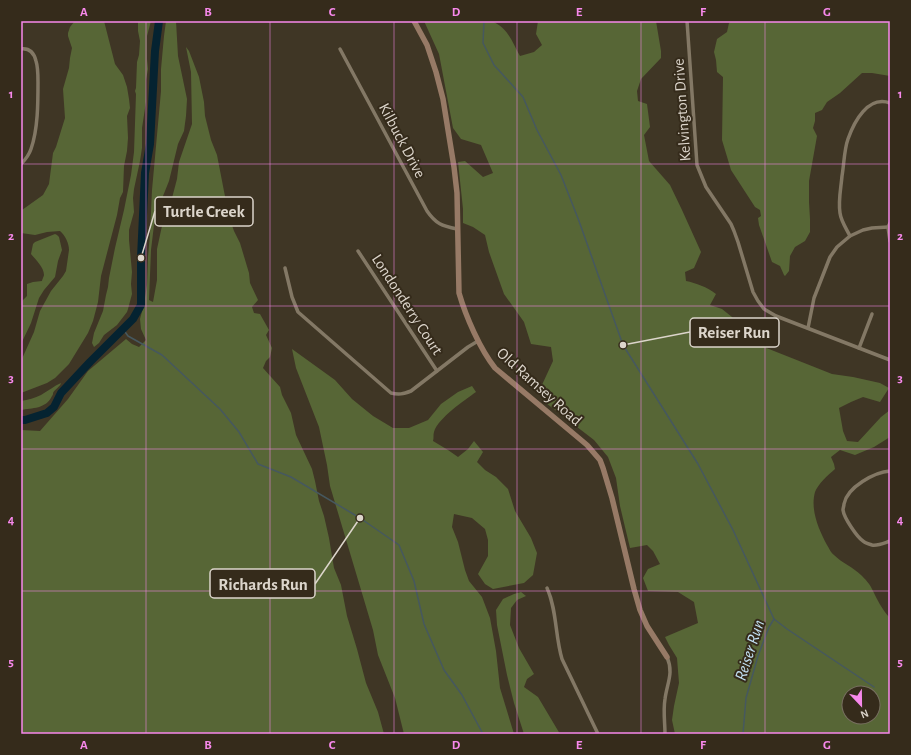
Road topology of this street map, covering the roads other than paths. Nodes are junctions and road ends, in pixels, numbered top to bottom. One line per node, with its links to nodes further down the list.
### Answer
1 (414, 21): 9 (street, Old Ramsey Road)
2 (687, 21): 15 (street, Kelvington Drive)
3 (21, 49): 6 (street)
4 (340, 49): 9 (street, Kilbuck Drive)
5 (890, 103): 10 (street)
6 (21, 164)
7 (890, 223): 8 (street)
8 (888, 227): 10 (street); 11 (street)
9 (457, 229): 16 (street, Old Ramsey Road)
10 (850, 236): 15 (street)
11 (890, 241)
12 (358, 251): 19 (street, Londonderry Court)
13 (285, 268): 19 (street)
14 (872, 314): 17 (street)
15 (808, 328): 17 (street, Kelvington Drive)
16 (478, 341): 19 (street); 23 (street, Old Ramsey Road)
17 (859, 348): 18 (street, Kelvington Drive)
18 (890, 360)
19 (437, 371)
20 (890, 471): 21 (street)
21 (890, 541)
22 (547, 588): 24 (street)
23 (667, 657): 25 (street, Old Ramsey Road)
24 (598, 734)
25 (665, 734)

